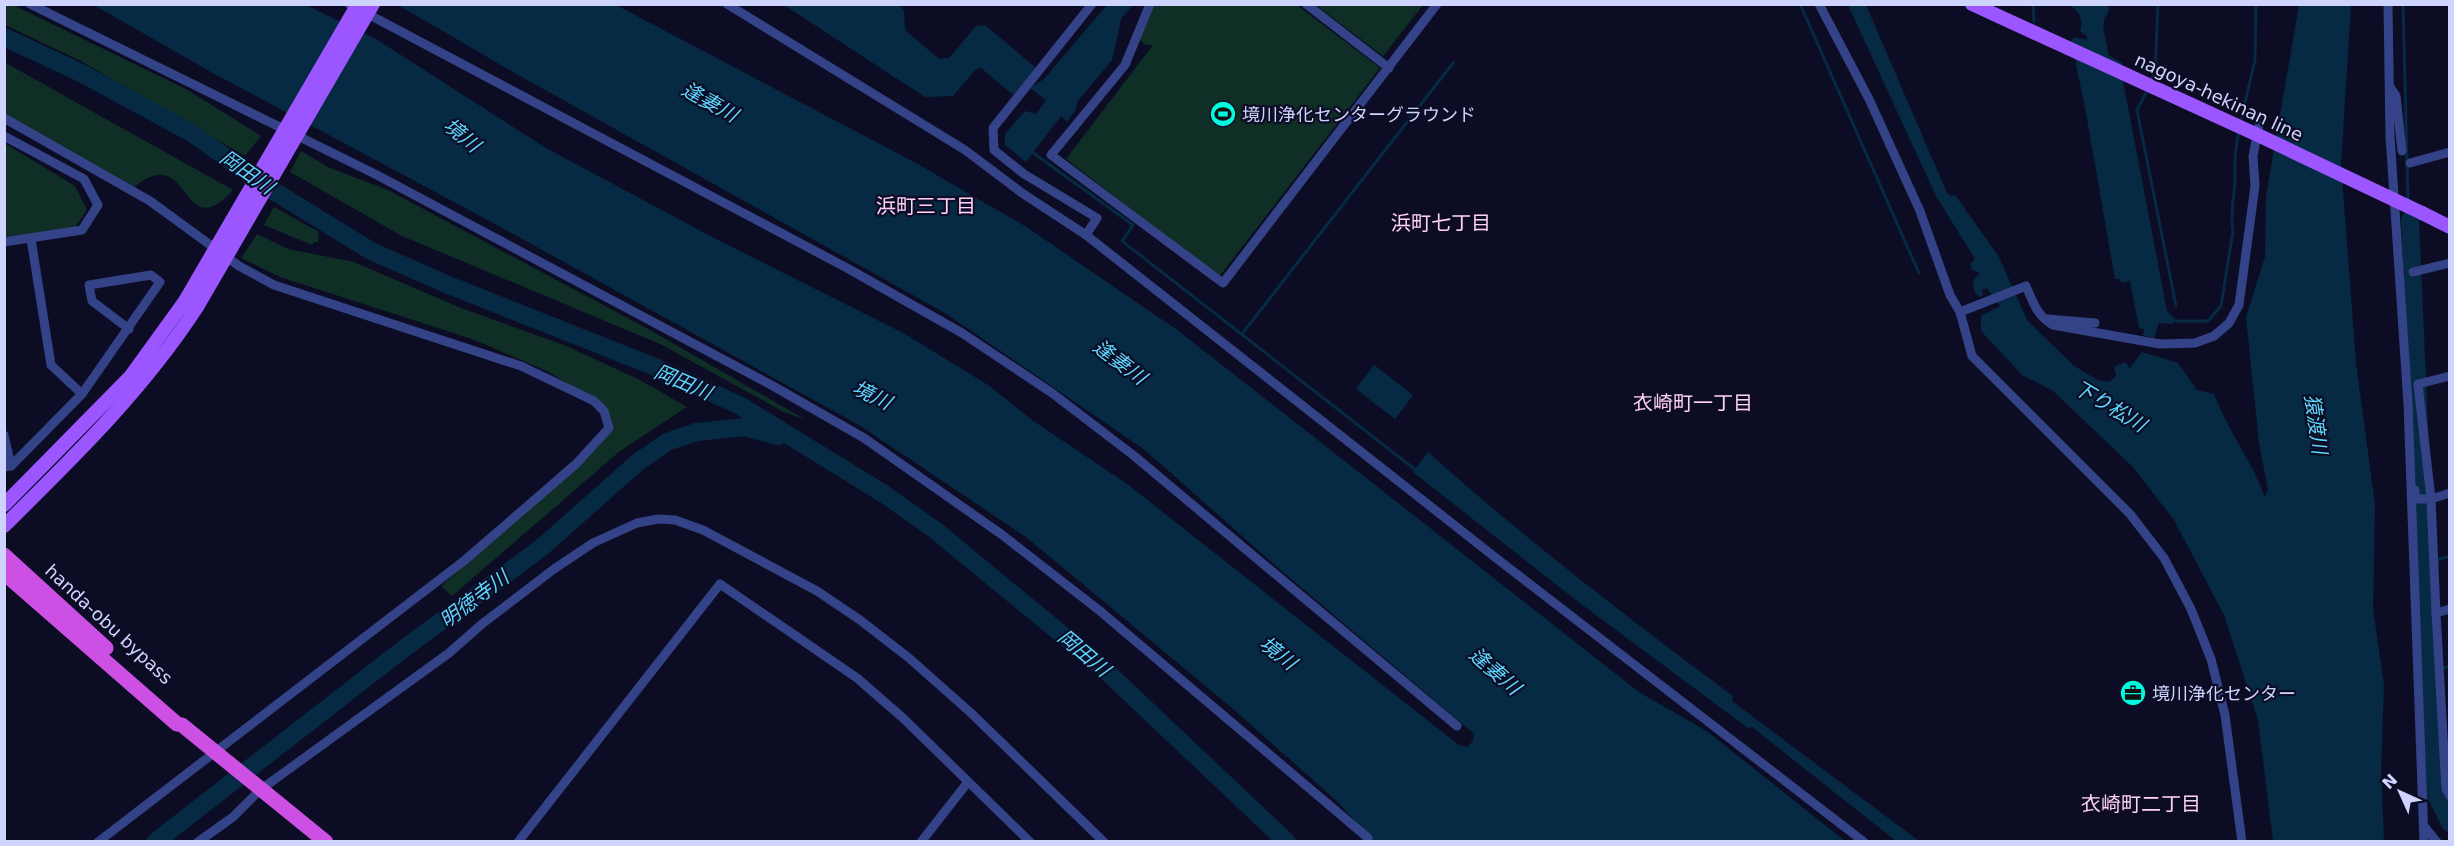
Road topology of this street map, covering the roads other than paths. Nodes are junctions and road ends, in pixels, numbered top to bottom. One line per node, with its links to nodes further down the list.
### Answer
1 (30, 4): 53 (street)
2 (350, 4): 46 (street)
3 (358, 4): 27 (main road, bridge)
4 (373, 4): 27 (main road, bridge)
5 (727, 4): 22 (street)
6 (1092, 4): 22 (street)
7 (1150, 4): 13 (street)
8 (1306, 4): 13 (street)
9 (1437, 4): 13 (street)
10 (1819, 4): 28 (street)
11 (1972, 4): 16 (main road, nagoya-hekinan line)
12 (2388, 4): 14 (street)
13 (1389, 68)
14 (2389, 85): 18 (street); 35 (street)
15 (4, 118): 48 (street)
16 (2252, 130): 21 (main road, nagoya-hekinan line, bridge); 29 (street)
17 (4, 135): 23 (street)
18 (2402, 151)
19 (2450, 152): 20 (street)
20 (2410, 163)
21 (2450, 227)
22 (1086, 235): 61 (street)
23 (32, 239): 24 (street); 33 (street)
24 (4, 242)
25 (2450, 263): 26 (street)
26 (2413, 272)
27 (191, 304): 39 (main road); 40 (main road)
28 (1964, 311): 29 (street); 62 (street)
29 (2043, 319): 30 (street)
30 (2095, 323)
31 (129, 329): 31 (street); 33 (street)
32 (2450, 376): 38 (street)
33 (82, 394): 36 (street)
34 (4, 435): 36 (street)
35 (2409, 454): 38 (street); 52 (street)
36 (8, 467)
37 (2450, 493): 38 (street)
38 (2430, 499): 44 (street)
39 (4, 505)
40 (4, 526)
41 (4, 555): 45 (highway, handa-obu bypass)
42 (5, 574): 45 (highway, handa-obu bypass)
43 (2450, 609): 44 (street)
44 (2436, 613): 47 (street)
45 (182, 725): 48 (highway, handa-obu bypass)
46 (1457, 726)
47 (2446, 726): 51 (street)
48 (221, 757): 50 (highway, handa-obu bypass); 54 (street)
49 (968, 782): 57 (street); 58 (street); 59 (street)
50 (256, 786): 55 (street); 56 (highway, handa-obu bypass); 60 (street)
51 (2448, 793)
52 (2424, 826): 63 (street); 64 (street)
53 (1368, 838)
54 (98, 842)
55 (198, 842)
56 (326, 842)
57 (518, 842)
58 (921, 842)
59 (1030, 842)
60 (1104, 842)
61 (1864, 842)
62 (2242, 842)
63 (2424, 842)
64 (2437, 842)

